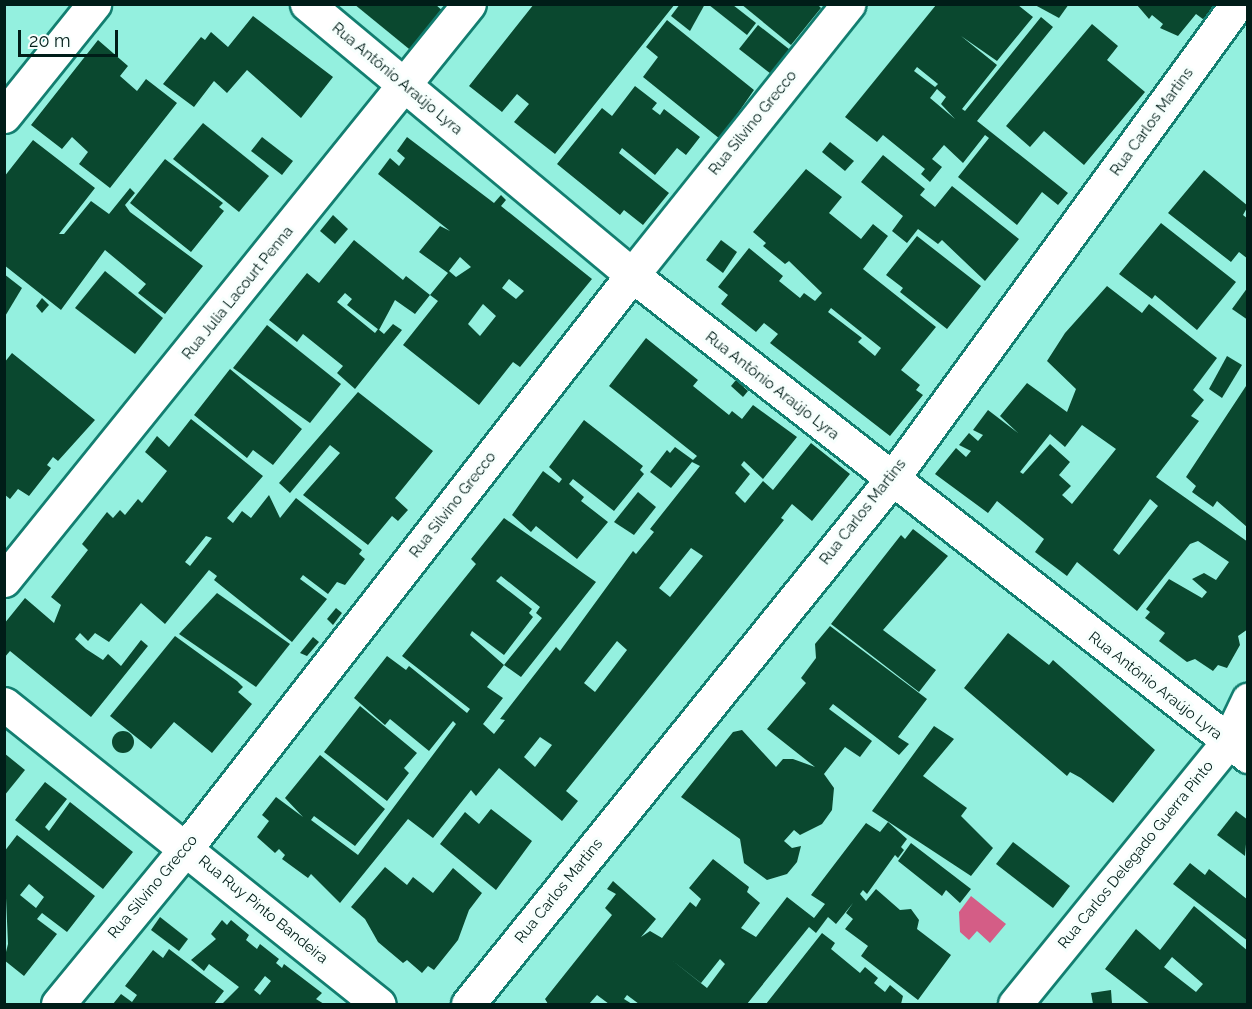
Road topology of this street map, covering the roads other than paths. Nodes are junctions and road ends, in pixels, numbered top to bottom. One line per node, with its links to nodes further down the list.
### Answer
1 (94, 4): 7 (street)
2 (307, 4): 6 (street, Rua Antônio Araújo Lyra)
3 (469, 4): 6 (street, Rua Julia Lacourt Penna)
4 (848, 4): 8 (street, Rua Silvino Grecco)
5 (1237, 4): 9 (street, Rua Carlos Martins)
6 (406, 87): 8 (street, Rua Antônio Araújo Lyra); 10 (street, Rua Julia Lacourt Penna)
7 (4, 116)
8 (632, 275): 9 (street, Rua Antônio Araújo Lyra); 14 (street, Rua Silvino Grecco)
9 (891, 480): 13 (street, Rua Antônio Araújo Lyra); 17 (street, Rua Carlos Martins)
10 (4, 580)
11 (1248, 700): 13 (street, Rua Carlos Delegado Guerra Pinto)
12 (4, 704): 14 (street, Rua Ruy Pinto Bandeira)
13 (1238, 749): 18 (street, Rua Carlos Delegado Guerra Pinto)
14 (186, 848): 15 (street, Rua Silvino Grecco); 16 (street, Rua Ruy Pinto Bandeira)
15 (58, 1005)
16 (380, 1005)
17 (468, 1005)
18 (1015, 1005)

